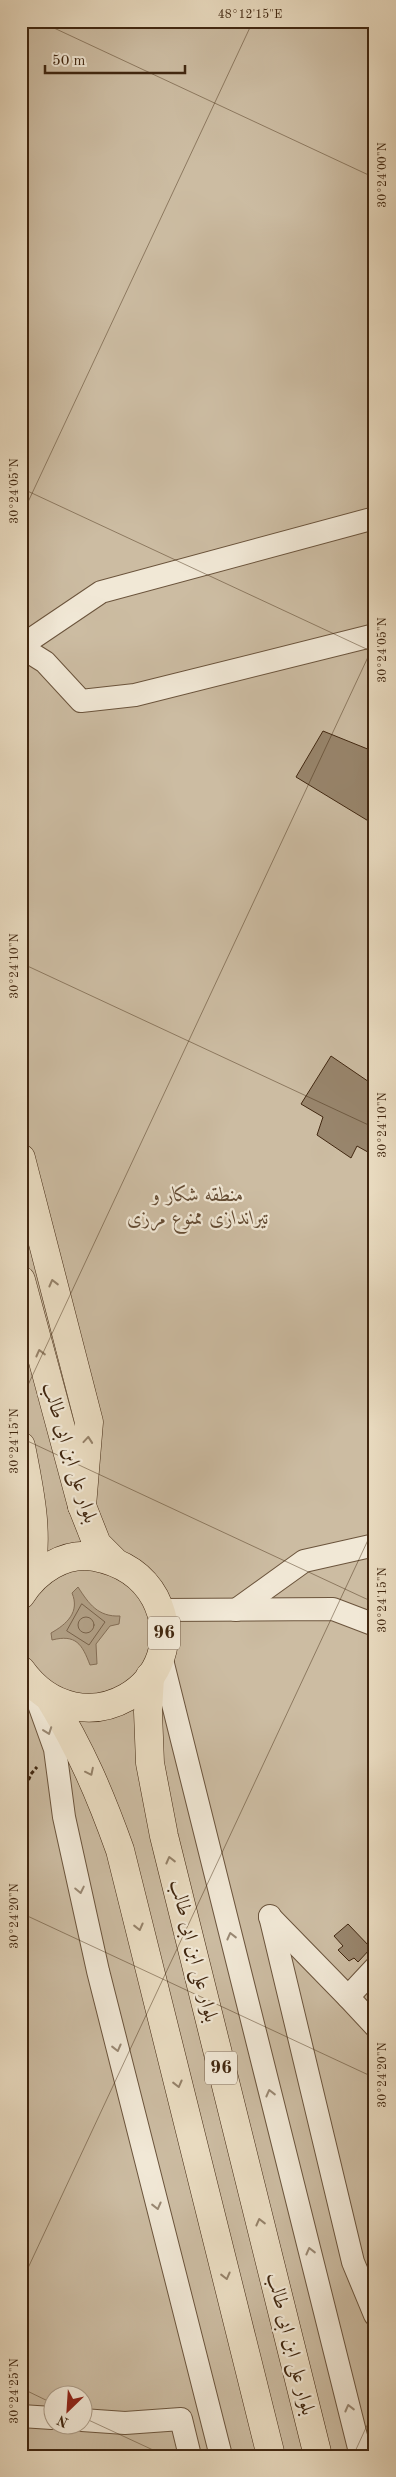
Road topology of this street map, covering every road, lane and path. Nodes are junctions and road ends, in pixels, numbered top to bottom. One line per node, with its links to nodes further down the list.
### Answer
1 (375, 518): 3 (street)
2 (375, 635): 3 (street)
3 (21, 646)
4 (21, 1158): 7 (main road, one-way to 4)
5 (21, 1280): 7 (main road, بلوار علی ابن ابی طالب / 96, one-way to 5)
6 (21, 1446): 10 (main road, 96)
7 (82, 1506): 9 (main road, بلوار علی ابن ابی طالب / 96)
8 (375, 1545): 12 (street)
9 (114, 1561): 10 (main road, 96); 11 (main road, 96)
10 (24, 1588)
11 (161, 1610): 12 (street); 14 (main road, 96)
12 (236, 1610): 13 (street)
13 (375, 1625)
14 (156, 1666): 15 (main road, 96); 28 (main road, بلوار علی ابن ابی طالب / 96, one-way to 14); 29 (street, one-way to 14)
15 (34, 1685): 20 (street, one-way to 20); 27 (main road, 96, one-way to 27)
16 (375, 1968): 17 (street)
17 (348, 1997): 18 (street); 19 (street)
18 (375, 2026)
19 (375, 2315)
20 (208, 2406): 23 (street); 26 (street)
21 (21, 2416): 22 (street)
22 (42, 2417)
23 (181, 2419): 24 (street); 25 (street)
24 (92, 2421)
25 (190, 2456)
26 (221, 2456)
27 (271, 2456)
28 (318, 2456)
29 (361, 2456)

